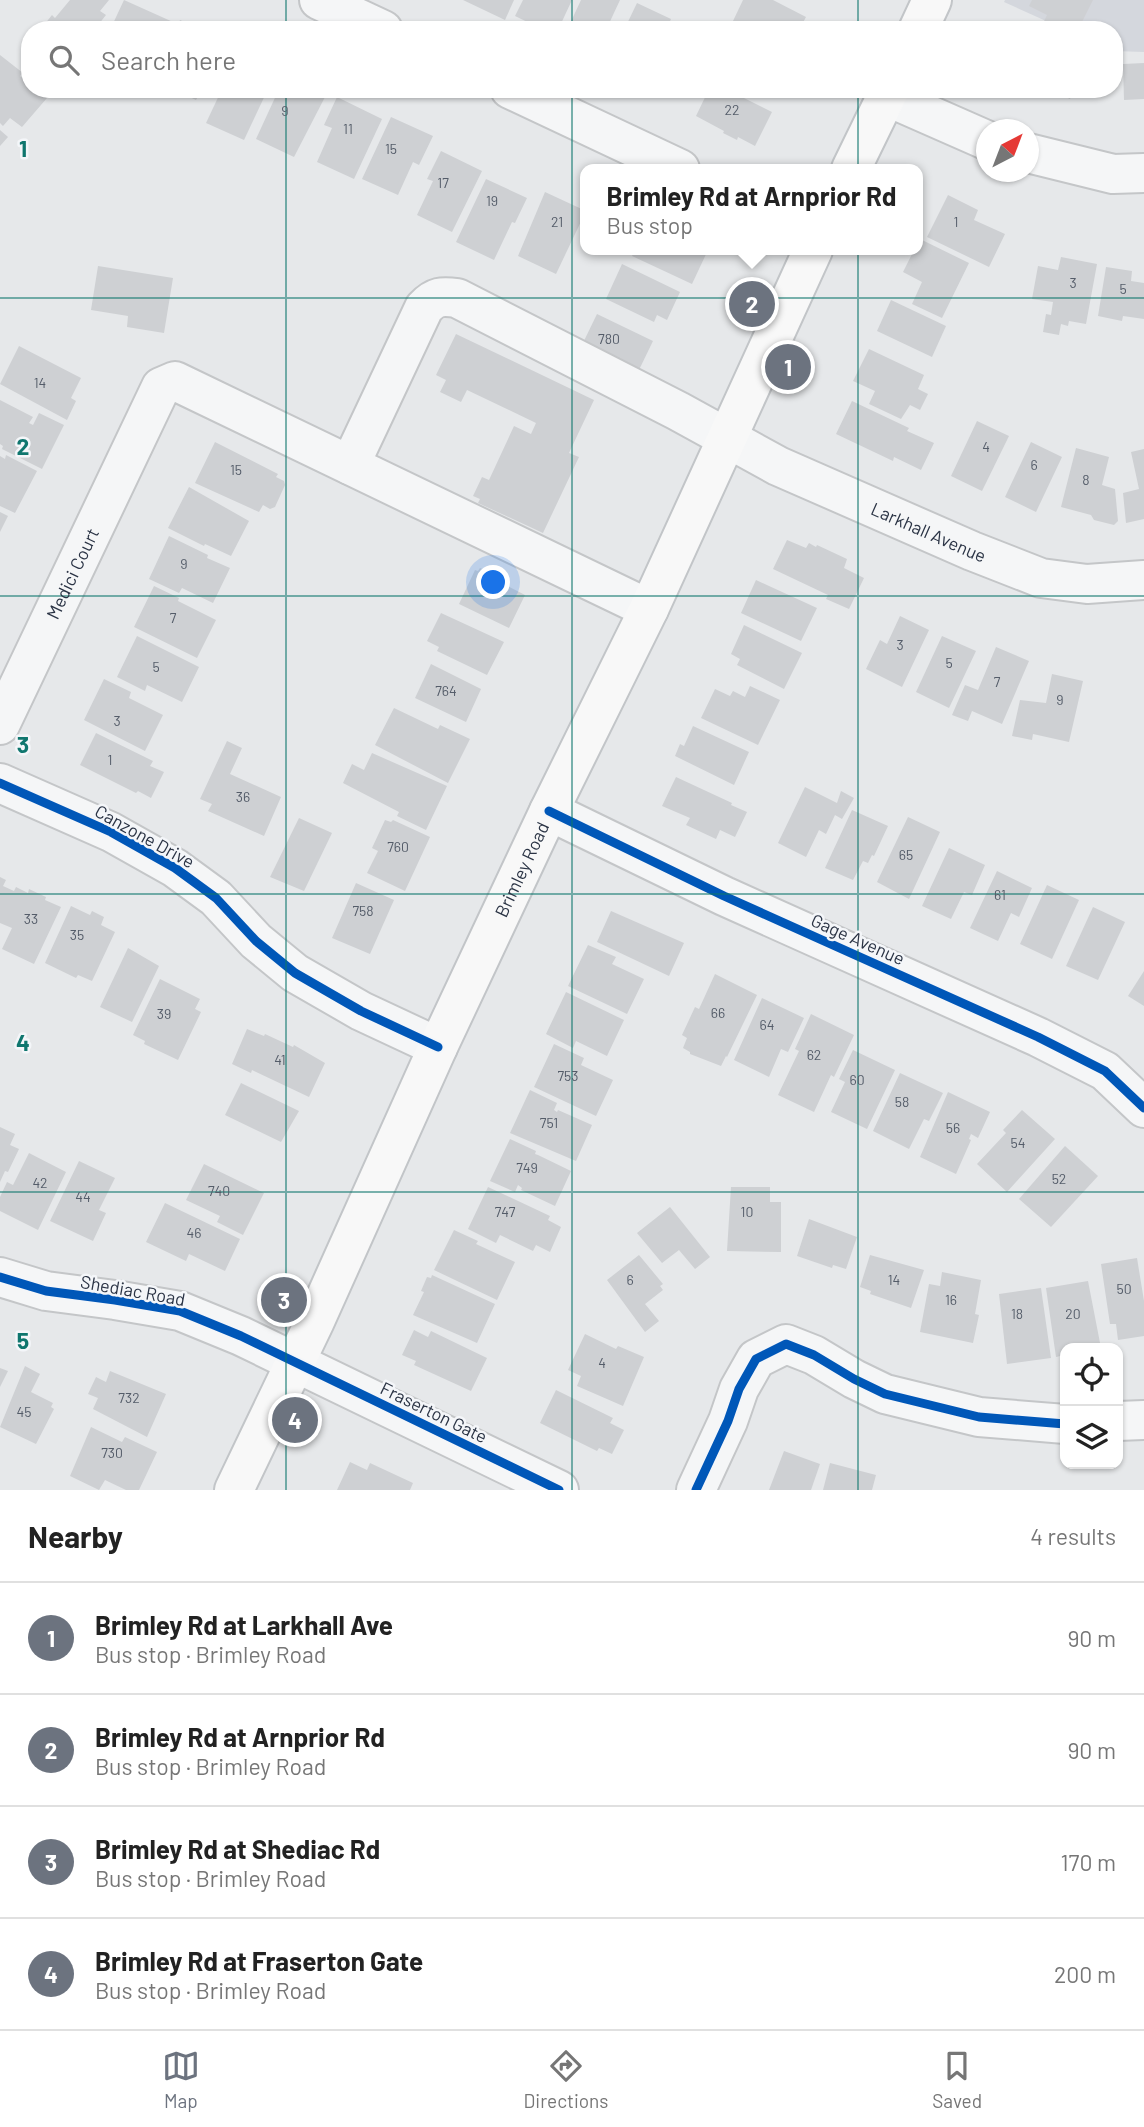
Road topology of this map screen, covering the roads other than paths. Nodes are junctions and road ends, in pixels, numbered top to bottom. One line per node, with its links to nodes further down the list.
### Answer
1 (319, 0): 3 (street)
2 (932, 0): 4 (main road)
3 (364, 21)
4 (922, 21)
5 (529, 98): 10 (street)
6 (886, 98): 11 (main road)
7 (898, 98): 8 (street)
8 (976, 135)
9 (1039, 156): 12 (street)
10 (669, 164)
11 (853, 164)
12 (1144, 173)
13 (811, 255): 14 (main road, Brimley Road)
14 (726, 438): 15 (street, Larkhall Avenue); 16 (street, Larkhall Avenue); 17 (main road, Brimley Road)
15 (350, 464): 17 (street, Medici Court); 18 (street, Medici Court)
16 (1144, 580)
17 (649, 609): 20 (main road, Brimley Road)
18 (0, 725)
19 (0, 783): 21 (street, Canzone Drive)
20 (549, 811): 21 (main road, Brimley Road); 22 (street, Gage Avenue)
21 (438, 1047): 24 (main road, Brimley Road)
22 (1144, 1108)
23 (0, 1277): 24 (street, Shediac Road)
24 (295, 1362): 28 (main road, Brimley Road); 29 (street, Fraserton Gate)
25 (1144, 1420): 26 (street)
26 (1123, 1422)
27 (1060, 1424): 30 (street)
28 (234, 1490)
29 (559, 1490)
30 (696, 1490)

